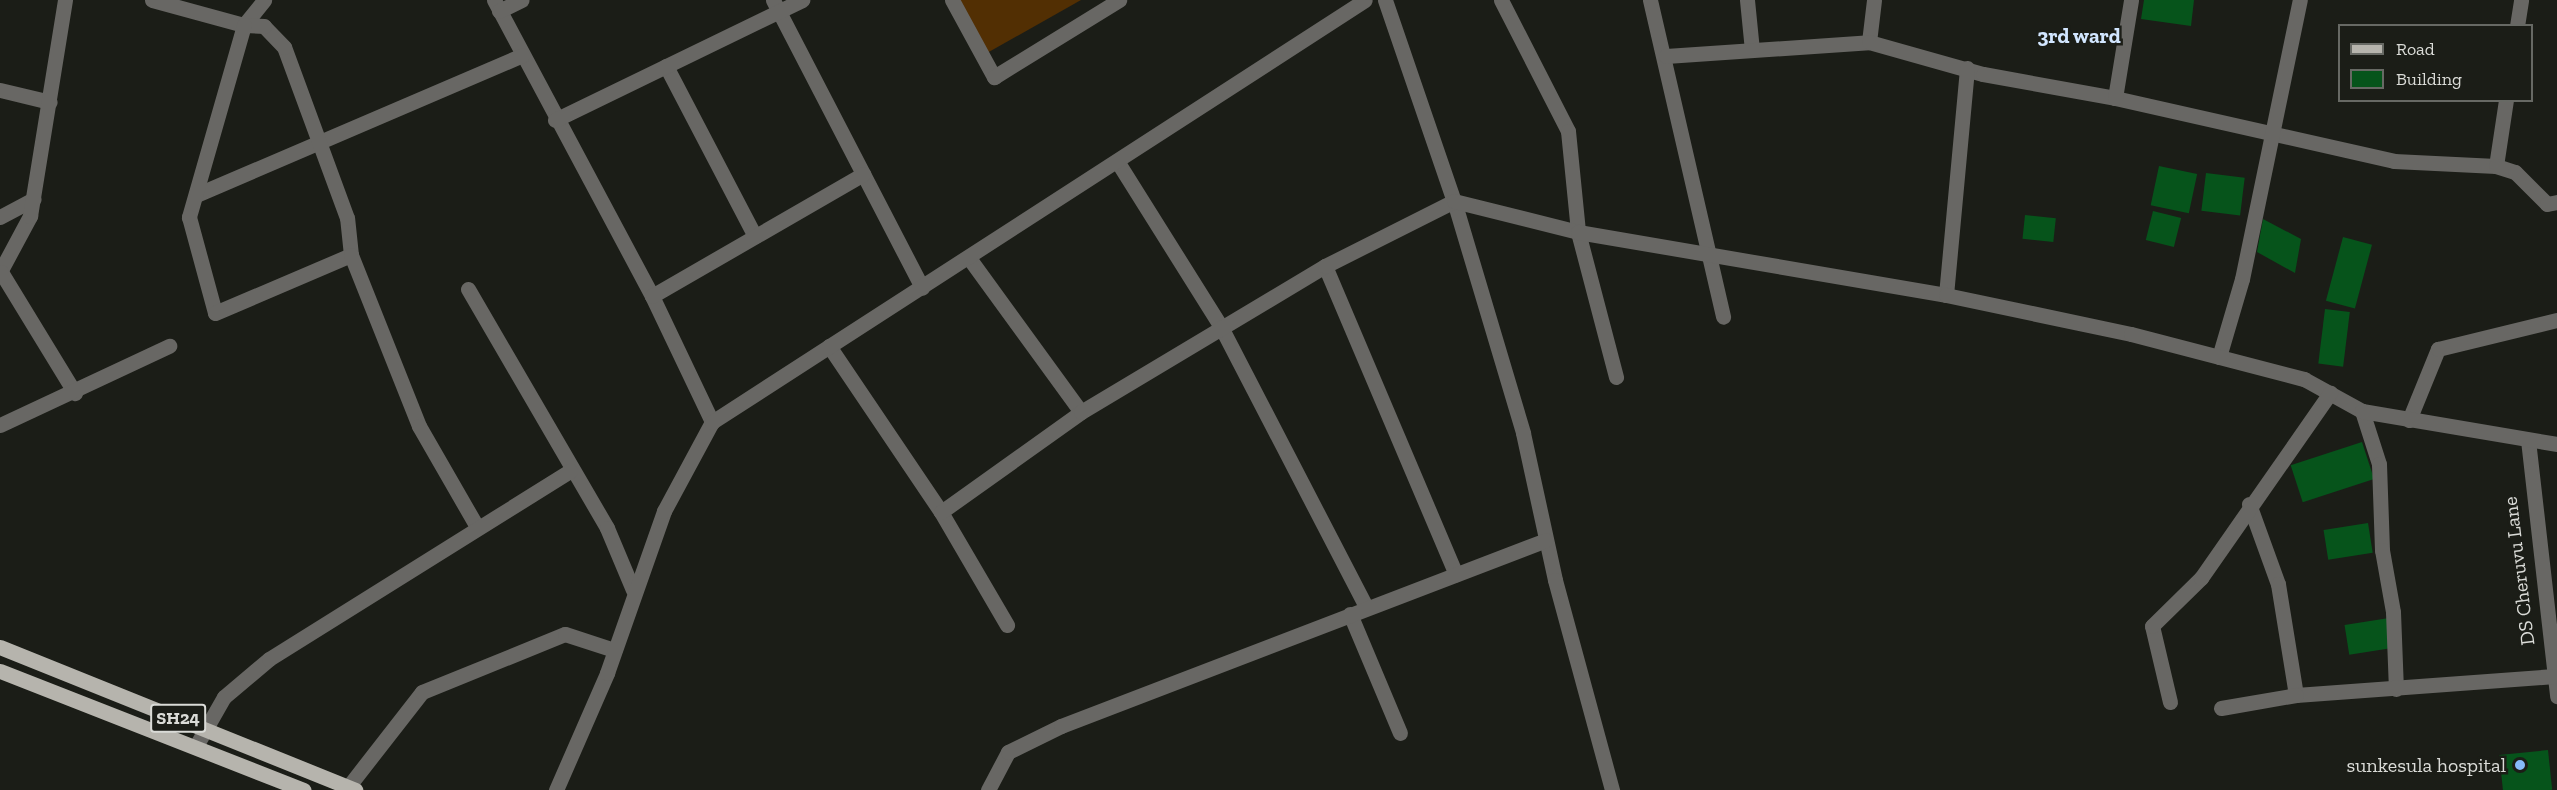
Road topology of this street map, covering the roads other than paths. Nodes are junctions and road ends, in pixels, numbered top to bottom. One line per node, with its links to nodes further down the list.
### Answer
1 (65, 0): 29 (street)
2 (152, 0): 20 (street)
3 (264, 0): 20 (street)
4 (522, 0): 17 (street)
5 (802, 0): 18 (street)
6 (952, 0): 7 (street)
7 (1119, 0)
8 (1365, 0): 34 (street)
9 (1385, 0): 39 (street)
10 (1501, 0): 42 (street)
11 (1650, 0): 24 (street)
12 (1747, 0): 22 (street)
13 (1874, 0): 21 (street)
14 (2131, 0): 28 (street)
15 (2300, 0): 32 (street)
16 (2521, 0): 19 (street)
17 (496, 5): 23 (street)
18 (776, 6): 25 (street); 36 (street)
19 (2517, 24)
20 (244, 25): 33 (street); 37 (street)
21 (1869, 42): 22 (street); 26 (street)
22 (1752, 50): 24 (street)
23 (522, 55): 31 (street); 33 (street)
24 (1666, 57): 45 (street)
25 (666, 66): 31 (street); 43 (street)
26 (1967, 68): 28 (street); 51 (street)
27 (0, 90): 29 (street)
28 (2115, 98): 32 (street)
29 (50, 102): 38 (street)
30 (2506, 102): 35 (street)
31 (555, 120): 52 (street)
32 (2273, 132): 35 (street); 58 (street)
33 (318, 146): 37 (street); 44 (street)
34 (1117, 160): 46 (street); 55 (street)
35 (2496, 166): 40 (street)
36 (862, 174): 43 (street); 49 (street)
37 (196, 195): 44 (street)
38 (34, 199): 41 (street); 48 (street)
39 (1454, 201): 42 (street); 47 (street); 73 (street)
40 (2557, 202)
41 (0, 217)
42 (1578, 232): 45 (street); 59 (street)
43 (755, 236): 52 (street)
44 (351, 255): 72 (street)
45 (1707, 257): 51 (street); 53 (street)
46 (969, 258): 49 (street); 63 (street)
47 (1325, 266): 55 (street); 74 (street)
48 (0, 272): 60 (street)
49 (922, 288): 57 (street)
50 (468, 289): 69 (street)
51 (1946, 295): 58 (street)
52 (652, 296): 65 (street)
53 (1723, 317)
54 (2557, 320): 64 (street)
55 (1221, 327): 63 (street); 76 (street)
56 (169, 346): 60 (street)
57 (829, 346): 65 (street); 71 (street)
58 (2219, 357): 61 (street)
59 (1616, 377)
60 (75, 393): 66 (street)
61 (2330, 393): 62 (street); 70 (street)
62 (2362, 411): 64 (street); 83 (street)
63 (1082, 412): 71 (street)
64 (2409, 420): 67 (street)
65 (712, 422): 75 (street)
66 (0, 424)
67 (2528, 440): 68 (street); 82 (street, DS Cheruvu Lane)
68 (2557, 444)
69 (570, 471): 72 (street); 75 (street)
70 (2249, 504): 84 (street); 86 (street)
71 (941, 512): 78 (street)
72 (476, 525): 88 (street)
73 (1546, 540): 74 (street); 95 (street)
74 (1456, 574): 76 (street)
75 (633, 590): 80 (street)
76 (1366, 607): 77 (street)
77 (1350, 614): 89 (street); 94 (street)
78 (1006, 625)
79 (0, 648): 88 (main road, SH24)
80 (614, 650): 91 (street); 93 (street)
81 (0, 671): 90 (main road, SH24)
82 (2554, 676): 83 (street); 85 (street, DS Cheruvu Lane)
83 (2396, 689): 84 (street)
84 (2296, 695): 87 (street)
85 (2557, 696)
86 (2170, 702)
87 (2221, 708)
88 (206, 729): 90 (street); 91 (main road, SH24)
89 (1400, 733)
90 (196, 747): 92 (main road, SH24)
91 (352, 788)
92 (304, 790)
93 (556, 790)
94 (988, 790)
95 (1612, 790)

